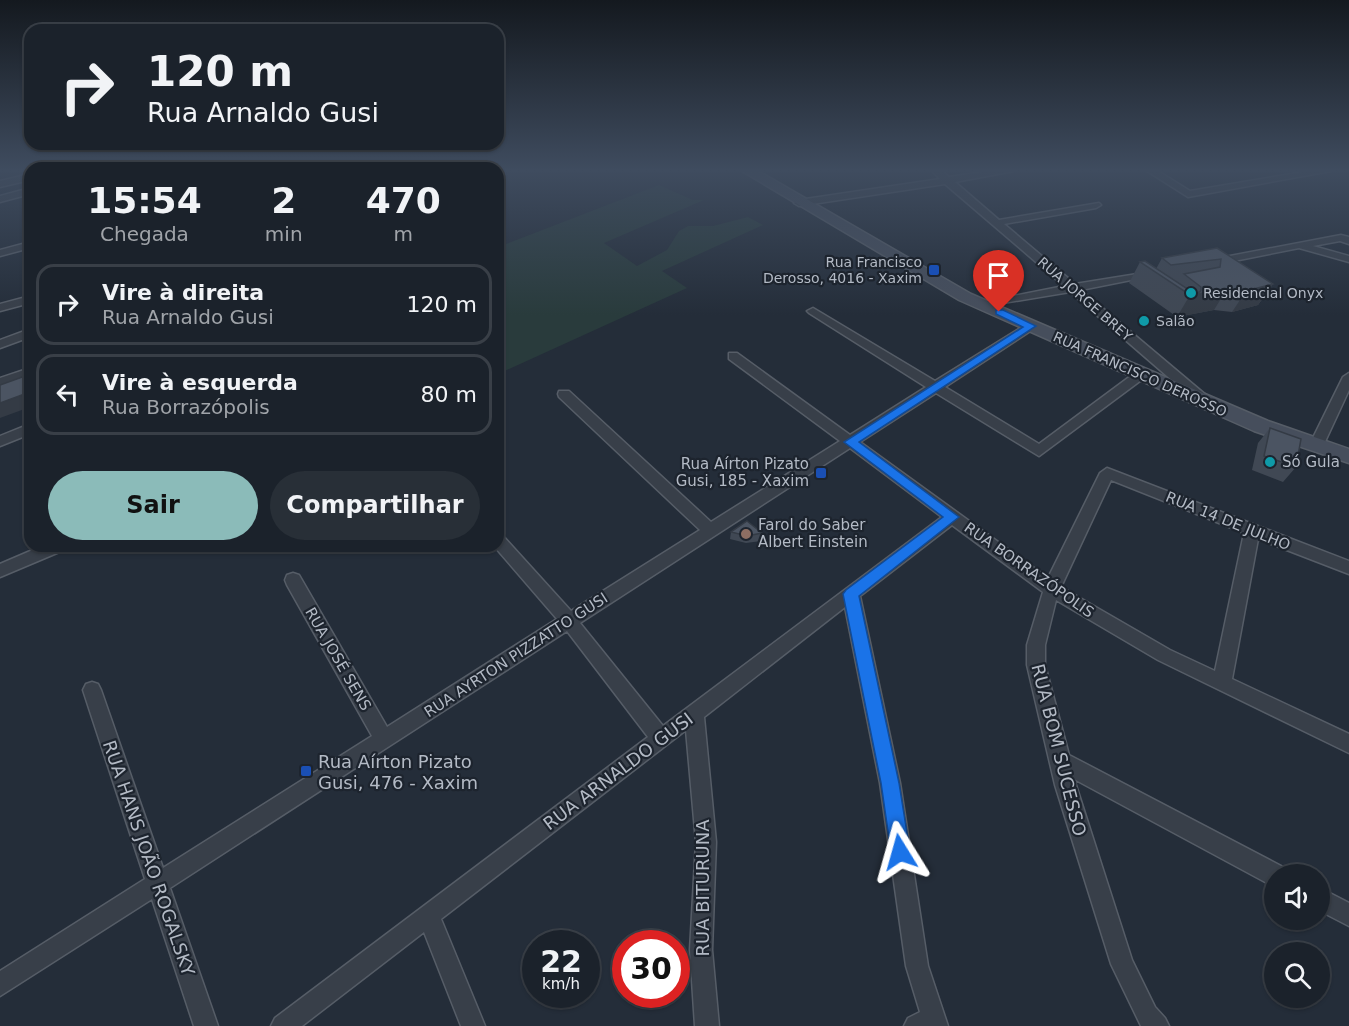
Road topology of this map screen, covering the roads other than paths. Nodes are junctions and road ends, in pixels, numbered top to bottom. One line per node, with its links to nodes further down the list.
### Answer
1 (826, 219): 16 (main road, RUA FRANCISCO DEROSSO)
2 (991, 219): 4 (street, RUA JORGE BREY)
3 (1019, 219): 4 (street)
4 (996, 223): 14 (street, RUA JORGE BREY)
5 (1349, 241): 6 (street)
6 (1299, 245): 9 (street); 10 (street)
7 (24, 247): 8 (street)
8 (0, 254)
9 (1349, 259)
10 (1198, 265)
11 (1167, 270): 12 (street)
12 (1136, 276): 13 (street); 14 (street)
13 (1149, 286)
14 (1072, 288): 16 (street); 29 (street, RUA JORGE BREY)
15 (24, 301): 17 (street)
16 (983, 305): 19 (main road, RUA FRANCISCO DEROSSO)
17 (0, 309)
18 (813, 310): 27 (street)
19 (1031, 326): 24 (main road, RUA FRANCISCO DEROSSO); 27 (street, RUA AYRTON PIZZATTO GUSI)
20 (24, 335): 21 (street)
21 (0, 344)
22 (733, 356): 32 (street, RUA BORRAZÓPOLIS)
23 (24, 374): 26 (street)
24 (1140, 375): 27 (street); 29 (main road, RUA FRANCISCO DEROSSO)
25 (1349, 377): 33 (street)
26 (0, 382)
27 (936, 387): 32 (street, RUA AYRTON PIZZATTO GUSI)
28 (564, 394): 38 (street)
29 (1206, 403): 33 (main road, RUA FRANCISCO DEROSSO)
30 (24, 431): 31 (street)
31 (0, 441)
32 (850, 442): 36 (street, RUA BORRAZÓPOLIS); 38 (street, RUA AYRTON PIZZATTO GUSI)
33 (1316, 446): 34 (main road, RUA FRANCISCO DEROSSO)
34 (1349, 456)
35 (1107, 473): 37 (street, RUA 14 DE JULHO); 44 (street, RUA BOM SUCESSO)
36 (952, 517): 44 (street, RUA BORRAZÓPOLIS); 45 (street, RUA ARNALDO GUSI)
37 (1252, 530): 41 (street, RUA 14 DE JULHO); 47 (street)
38 (711, 531): 46 (street, RUA AYRTON PIZZATTO GUSI)
39 (504, 547): 46 (street)
40 (44, 552): 42 (street)
41 (1349, 568)
42 (0, 571)
43 (293, 580): 50 (street, RUA JOSÉ SENS)
44 (1051, 589): 47 (street, RUA BORRAZÓPOLIS); 53 (street, RUA BOM SUCESSO)
45 (851, 594): 49 (street, RUA ARNALDO GUSI); 60 (street)
46 (569, 621): 50 (street, RUA AYRTON PIZZATTO GUSI); 51 (street)
47 (1222, 683): 52 (street, RUA BORRAZÓPOLIS)
48 (92, 690): 55 (street, RUA HANS JOÃO ROGALSKY)
49 (694, 714): 51 (street, RUA ARNALDO GUSI); 64 (street, RUA BITURUNA)
50 (384, 739): 55 (street, RUA AYRTON PIZZATTO GUSI)
51 (660, 739): 57 (street, RUA ARNALDO GUSI)
52 (1349, 744)
53 (1062, 762): 54 (street); 65 (street, RUA BOM SUCESSO)
54 (1264, 869)
55 (158, 883): 59 (street, RUA AYRTON PIZZATTO GUSI); 61 (street, RUA HANS JOÃO ROGALSKY)
56 (1330, 905): 58 (street)
57 (428, 915): 62 (street, RUA ARNALDO GUSI); 63 (street)
58 (1349, 915)
59 (0, 984)
60 (928, 1024)
61 (206, 1026)
62 (283, 1026)
63 (473, 1026)
64 (707, 1026)
65 (1157, 1026)

